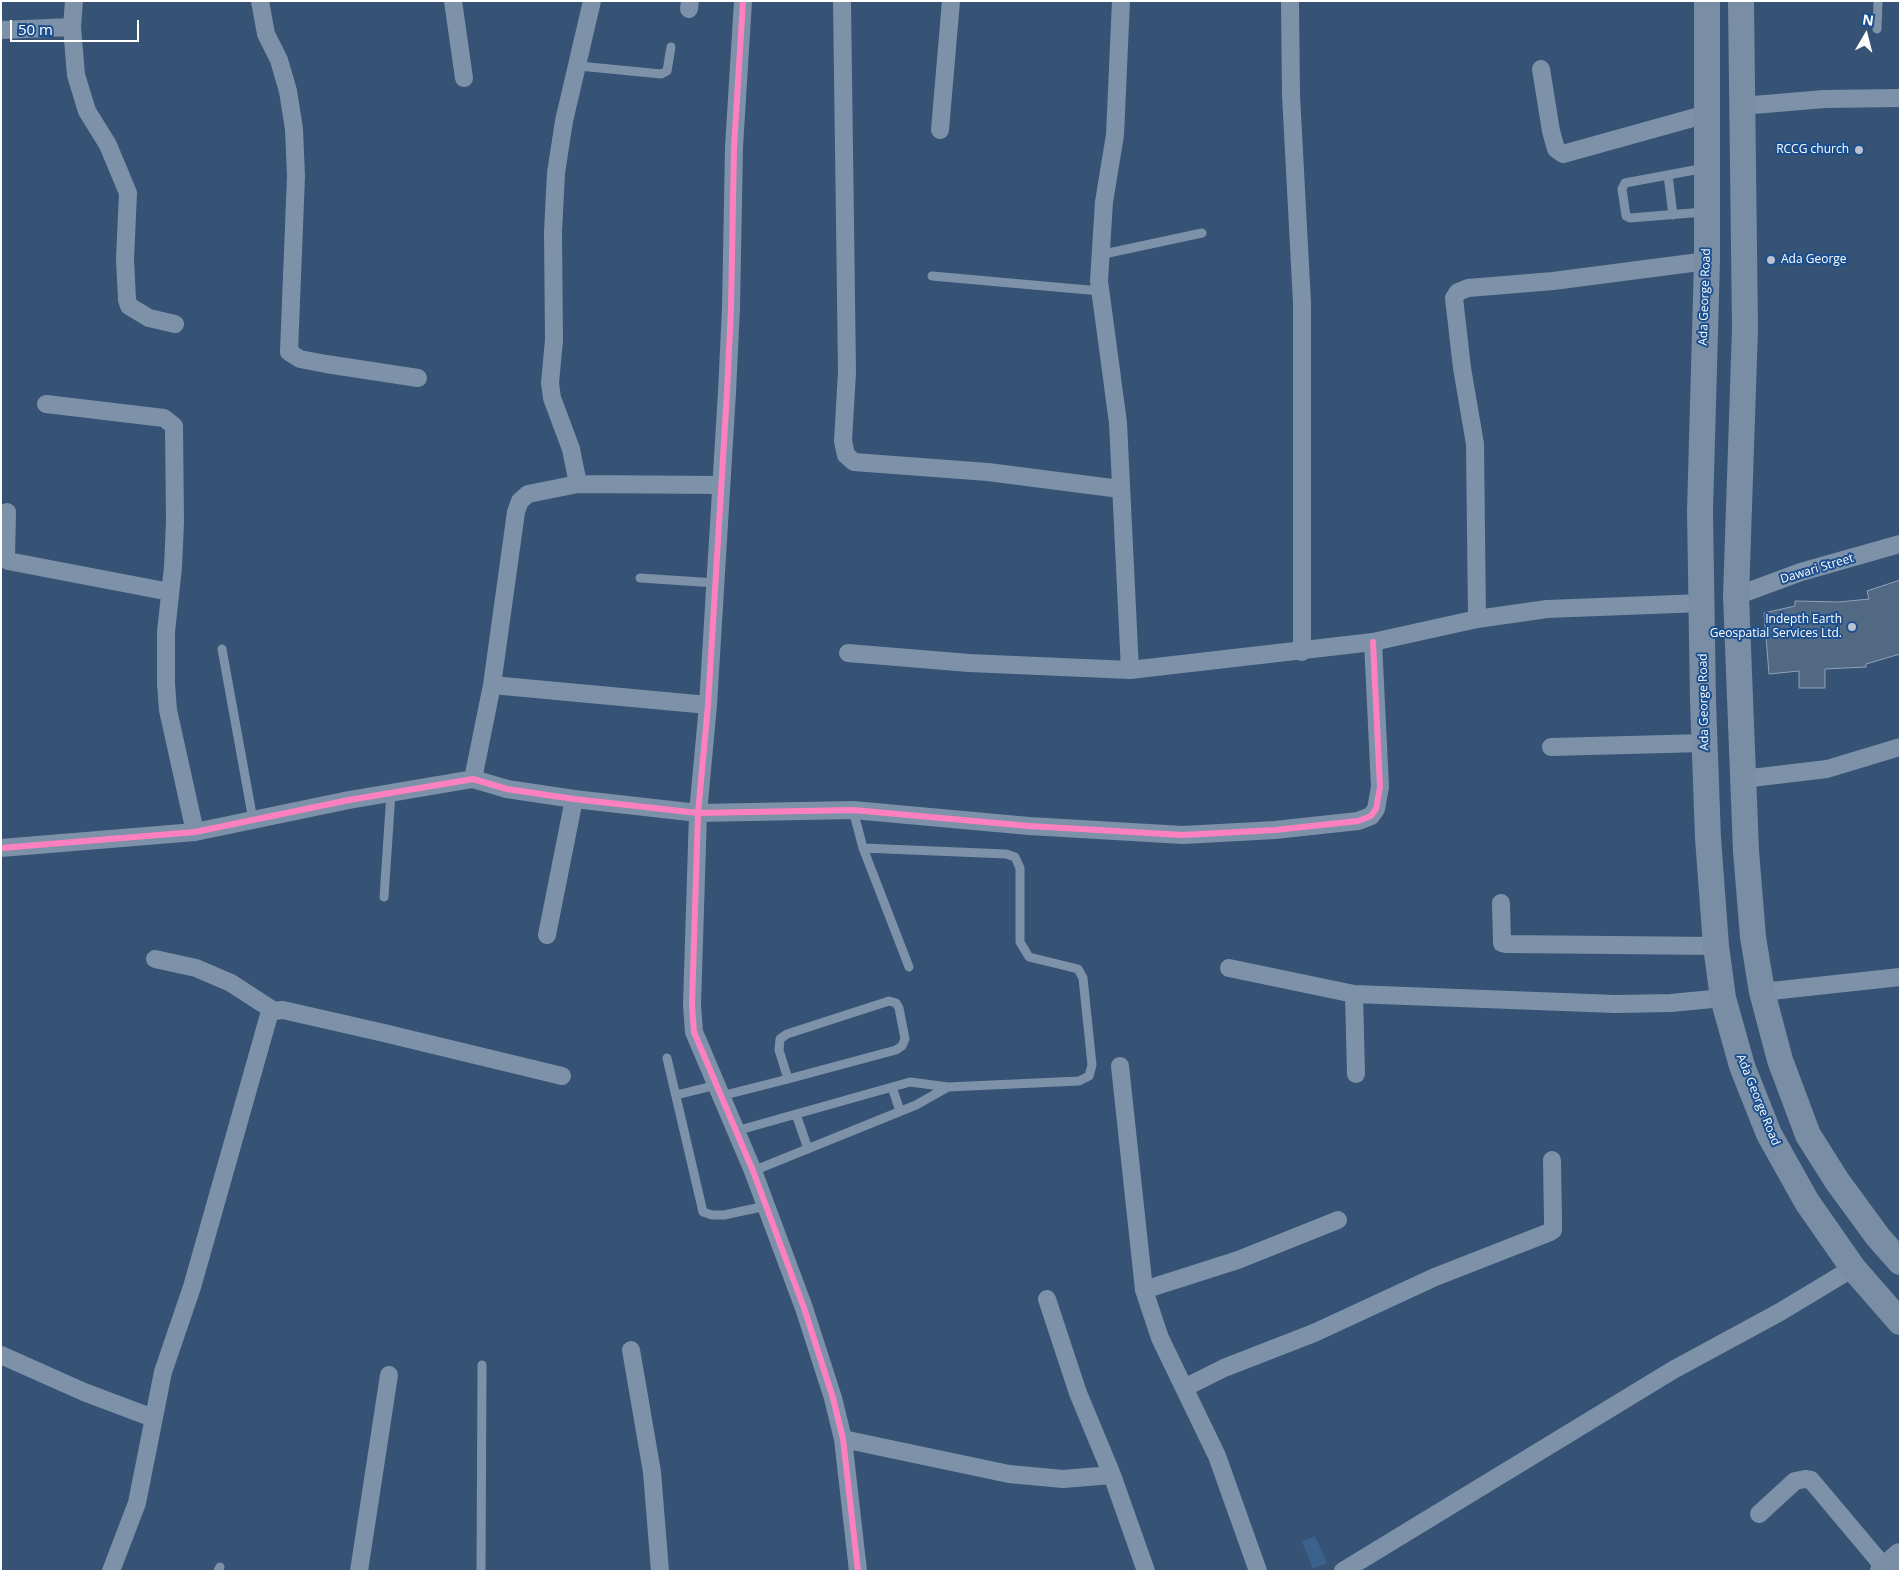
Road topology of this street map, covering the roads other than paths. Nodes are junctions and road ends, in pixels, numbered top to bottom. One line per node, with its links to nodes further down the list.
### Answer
1 (74, 1): 13 (street)
2 (260, 1): 34 (street)
3 (453, 1): 19 (street)
4 (592, 1): 17 (street)
5 (743, 1): 37 (street)
6 (842, 1): 38 (street)
7 (951, 1): 23 (street)
8 (1121, 1): 29 (street)
9 (1290, 1): 49 (street)
10 (1707, 1): 22 (main road, Ada George Road)
11 (1741, 1): 21 (main road)
12 (1878, 1): 14 (lane)
13 (72, 27): 15 (street); 33 (street)
14 (1877, 29)
15 (1, 30)
16 (670, 47): 17 (lane)
17 (579, 66): 36 (street)
18 (1542, 69): 22 (street)
19 (464, 78)
20 (1900, 98): 21 (street)
21 (1742, 106): 44 (main road)
22 (1708, 114): 24 (main road, Ada George Road)
23 (940, 130)
24 (1708, 168): 25 (lane); 26 (main road, Ada George Road)
25 (1668, 175): 27 (lane); 27 (lane)
26 (1707, 212): 27 (lane); 30 (main road, Ada George Road)
27 (1673, 215)
28 (1202, 233): 29 (lane)
29 (1099, 256): 32 (street)
30 (1707, 261): 45 (main road, Ada George Road); 46 (street)
31 (932, 276): 32 (lane)
32 (1100, 291): 38 (street)
33 (176, 324)
34 (418, 378)
35 (46, 404): 43 (street)
36 (578, 484): 37 (street); 52 (street)
37 (721, 485): 42 (street)
38 (1120, 489): 51 (street)
39 (7, 512): 43 (street)
40 (1900, 544): 44 (street, Dawari Street)
41 (640, 578): 42 (lane)
42 (716, 583): 53 (street)
43 (170, 592): 64 (street)
44 (1736, 596): 58 (main road)
45 (1702, 603): 46 (street); 54 (main road, Ada George Road)
46 (1478, 618): 47 (street)
47 (1373, 642): 49 (street); 61 (street)
48 (222, 649): 63 (lane)
49 (1302, 652): 51 (street)
50 (848, 653): 51 (street)
51 (1130, 670)
52 (492, 685): 53 (street); 57 (street)
53 (708, 705): 62 (street)
54 (1704, 743): 55 (street); 70 (main road, Ada George Road)
55 (1551, 747)
56 (1900, 747): 58 (street)
57 (472, 779): 59 (street); 60 (street)
58 (1743, 779): 75 (main road)
59 (391, 793): 63 (street); 67 (lane)
60 (574, 800): 62 (street); 69 (street)
61 (853, 810): 62 (street); 66 (lane)
62 (698, 813): 86 (street)
63 (253, 820): 64 (street)
64 (194, 832): 65 (street)
65 (1, 848)
66 (863, 848): 72 (lane); 85 (lane)
67 (384, 897)
68 (1501, 903): 70 (street)
69 (547, 935)
70 (1716, 946): 77 (main road, Ada George Road)
71 (155, 959): 78 (street)
72 (909, 966)
73 (1229, 968): 76 (street)
74 (1900, 977): 75 (street)
75 (1762, 992): 96 (main road)
76 (1354, 994): 77 (street); 81 (street)
77 (1723, 998): 97 (main road, Ada George Road)
78 (274, 1011): 82 (street); 106 (street)
79 (667, 1058): 87 (lane)
80 (1120, 1066): 98 (street)
81 (1356, 1074)
82 (562, 1076)
83 (788, 1079): 83 (lane); 86 (lane)
84 (892, 1087): 85 (lane); 88 (lane); 89 (lane)
85 (948, 1087): 88 (lane)
86 (719, 1091): 87 (lane); 90 (street)
87 (676, 1096): 94 (lane)
88 (900, 1111): 91 (lane)
89 (796, 1114): 90 (lane); 91 (lane)
90 (736, 1131): 93 (street)
91 (808, 1149): 93 (lane)
92 (1552, 1160): 105 (street)
93 (754, 1171): 94 (street)
94 (766, 1206): 107 (street)
95 (1338, 1220): 98 (street)
96 (1896, 1253)
97 (1853, 1268): 100 (main road, Ada George Road); 118 (street)
98 (1144, 1290): 105 (street)
99 (1047, 1299): 108 (street)
100 (1900, 1322)
101 (631, 1350): 114 (street)
102 (1, 1355): 106 (street)
103 (482, 1365): 113 (lane)
104 (389, 1375): 112 (street)
105 (1184, 1388): 117 (street)
106 (153, 1418): 111 (street)
107 (842, 1439): 108 (street); 115 (street)
108 (1112, 1475): 116 (street)
109 (1759, 1514): 110 (street)
110 (1889, 1565)
111 (112, 1571)
112 (359, 1571)
113 (481, 1571)
114 (660, 1571)
115 (858, 1571)
116 (1146, 1571)
117 (1258, 1571)
118 (1342, 1571)

